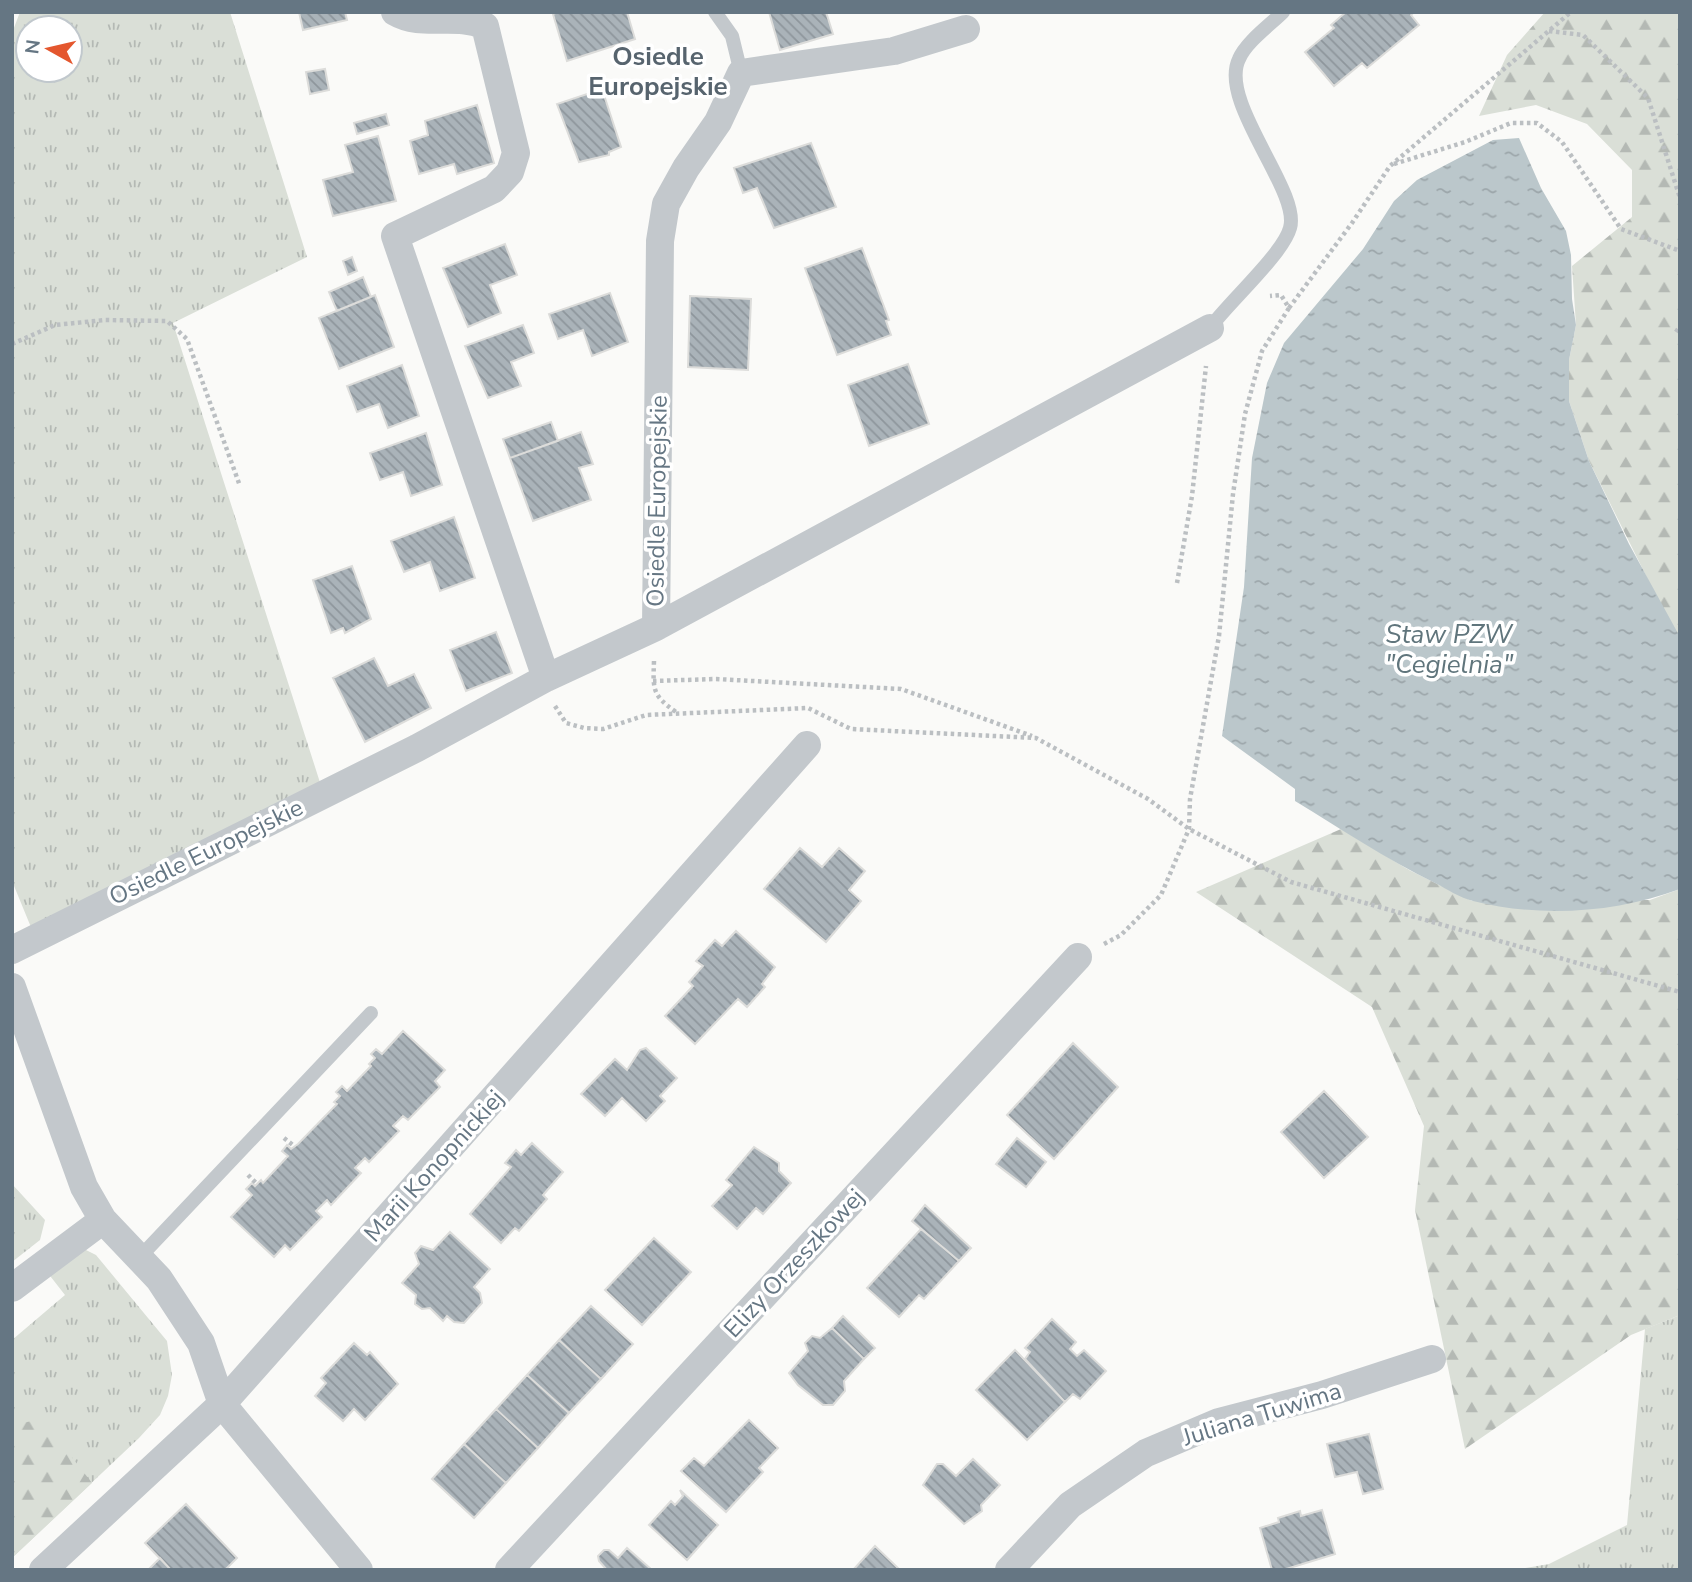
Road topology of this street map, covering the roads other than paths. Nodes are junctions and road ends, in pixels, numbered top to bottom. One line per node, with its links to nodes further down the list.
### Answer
1 (395, 12): 4 (street)
2 (715, 12): 6 (lane)
3 (1283, 12): 7 (lane)
4 (491, 19): 9 (street)
5 (966, 29): 6 (street)
6 (741, 73): 8 (street, Osiedle Europejskie)
7 (1210, 328): 8 (street)
8 (656, 627): 9 (street, Osiedle Europejskie)
9 (546, 678): 11 (street, Osiedle Europejskie)
10 (807, 745): 19 (street, Marii Konopnickiej)
11 (12, 950)
12 (1078, 957): 22 (street, Elizy Orzeszkowej)
13 (12, 987): 15 (street)
14 (371, 1013): 16 (lane)
15 (103, 1220): 16 (street); 17 (street)
16 (139, 1258): 19 (street)
17 (12, 1288)
18 (1432, 1360): 23 (street, Juliana Tuwima)
19 (222, 1404): 20 (street, Marii Konopnickiej); 21 (street)
20 (43, 1570)
21 (359, 1570)
22 (509, 1570)
23 (1009, 1570)

